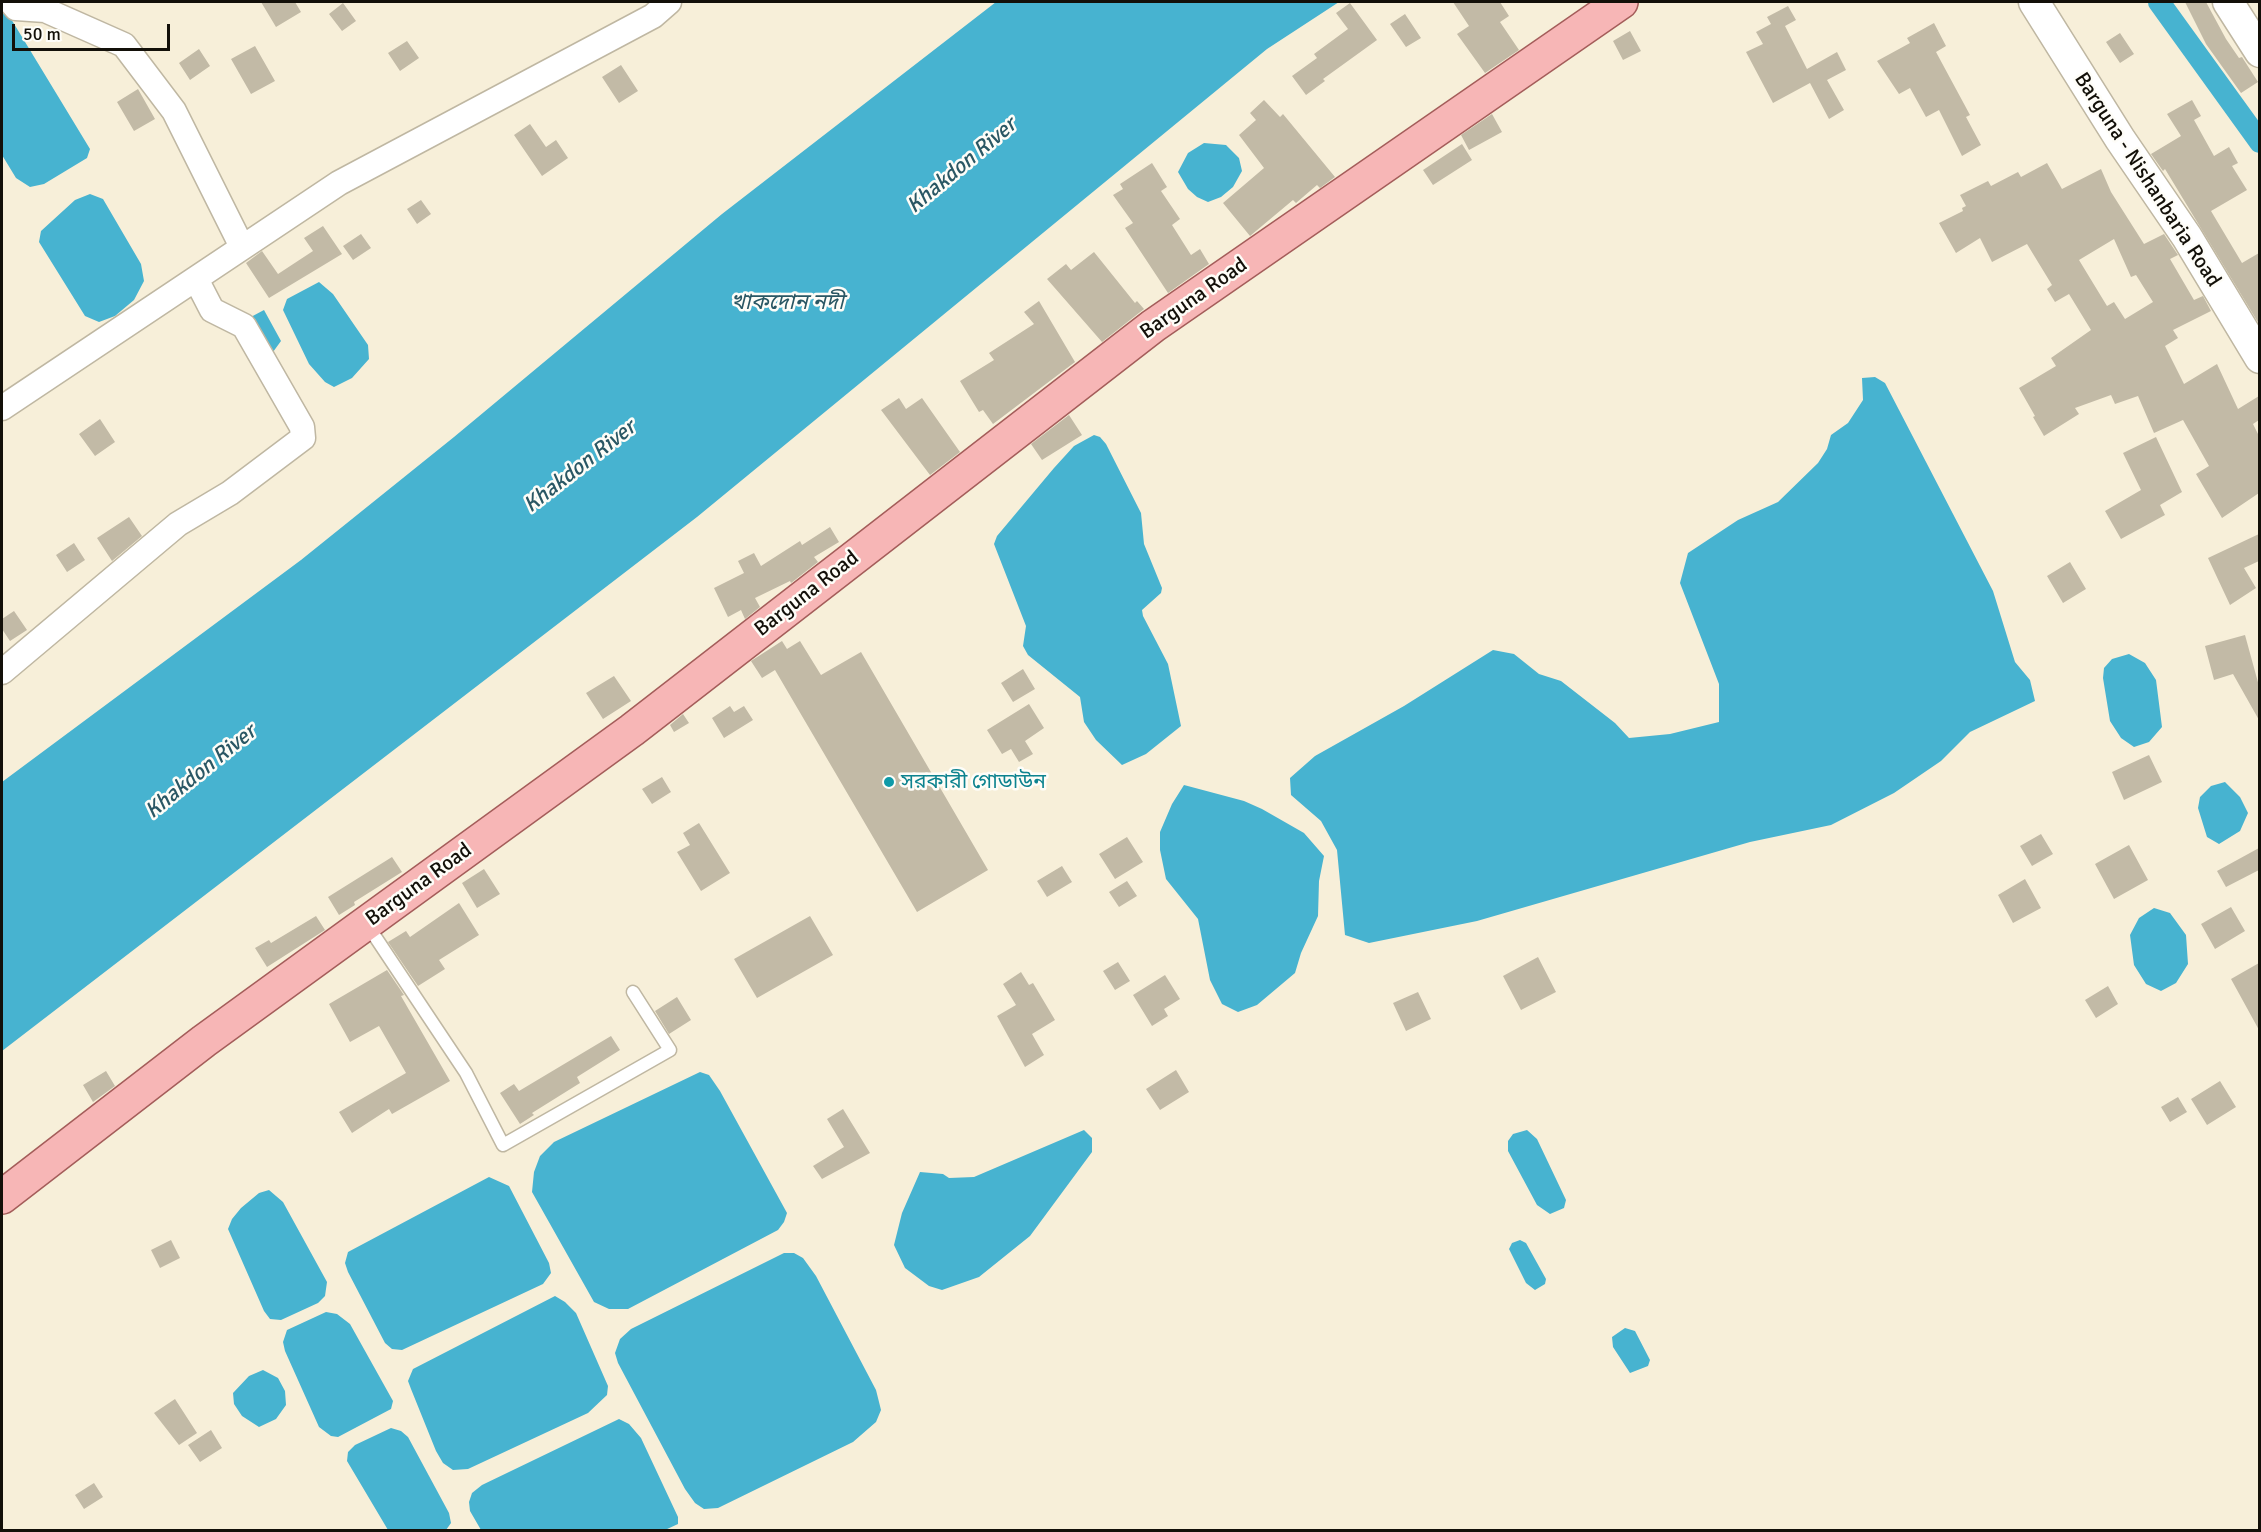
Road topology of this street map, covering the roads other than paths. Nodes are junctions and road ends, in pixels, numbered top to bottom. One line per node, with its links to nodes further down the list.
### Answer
1 (11, 2): 7 (street)
2 (669, 2): 7 (street)
3 (1621, 2): 12 (main road, Barguna Road)
4 (2034, 2): 9 (street, Barguna - Nishanbaria Road)
5 (2228, 2): 6 (street)
6 (2259, 52)
7 (242, 247): 8 (street)
8 (196, 279): 10 (street); 11 (street)
9 (2259, 358)
10 (2, 408)
11 (2, 672)
12 (366, 923): 13 (lane); 14 (main road, Barguna Road)
13 (633, 992)
14 (2, 1197)

